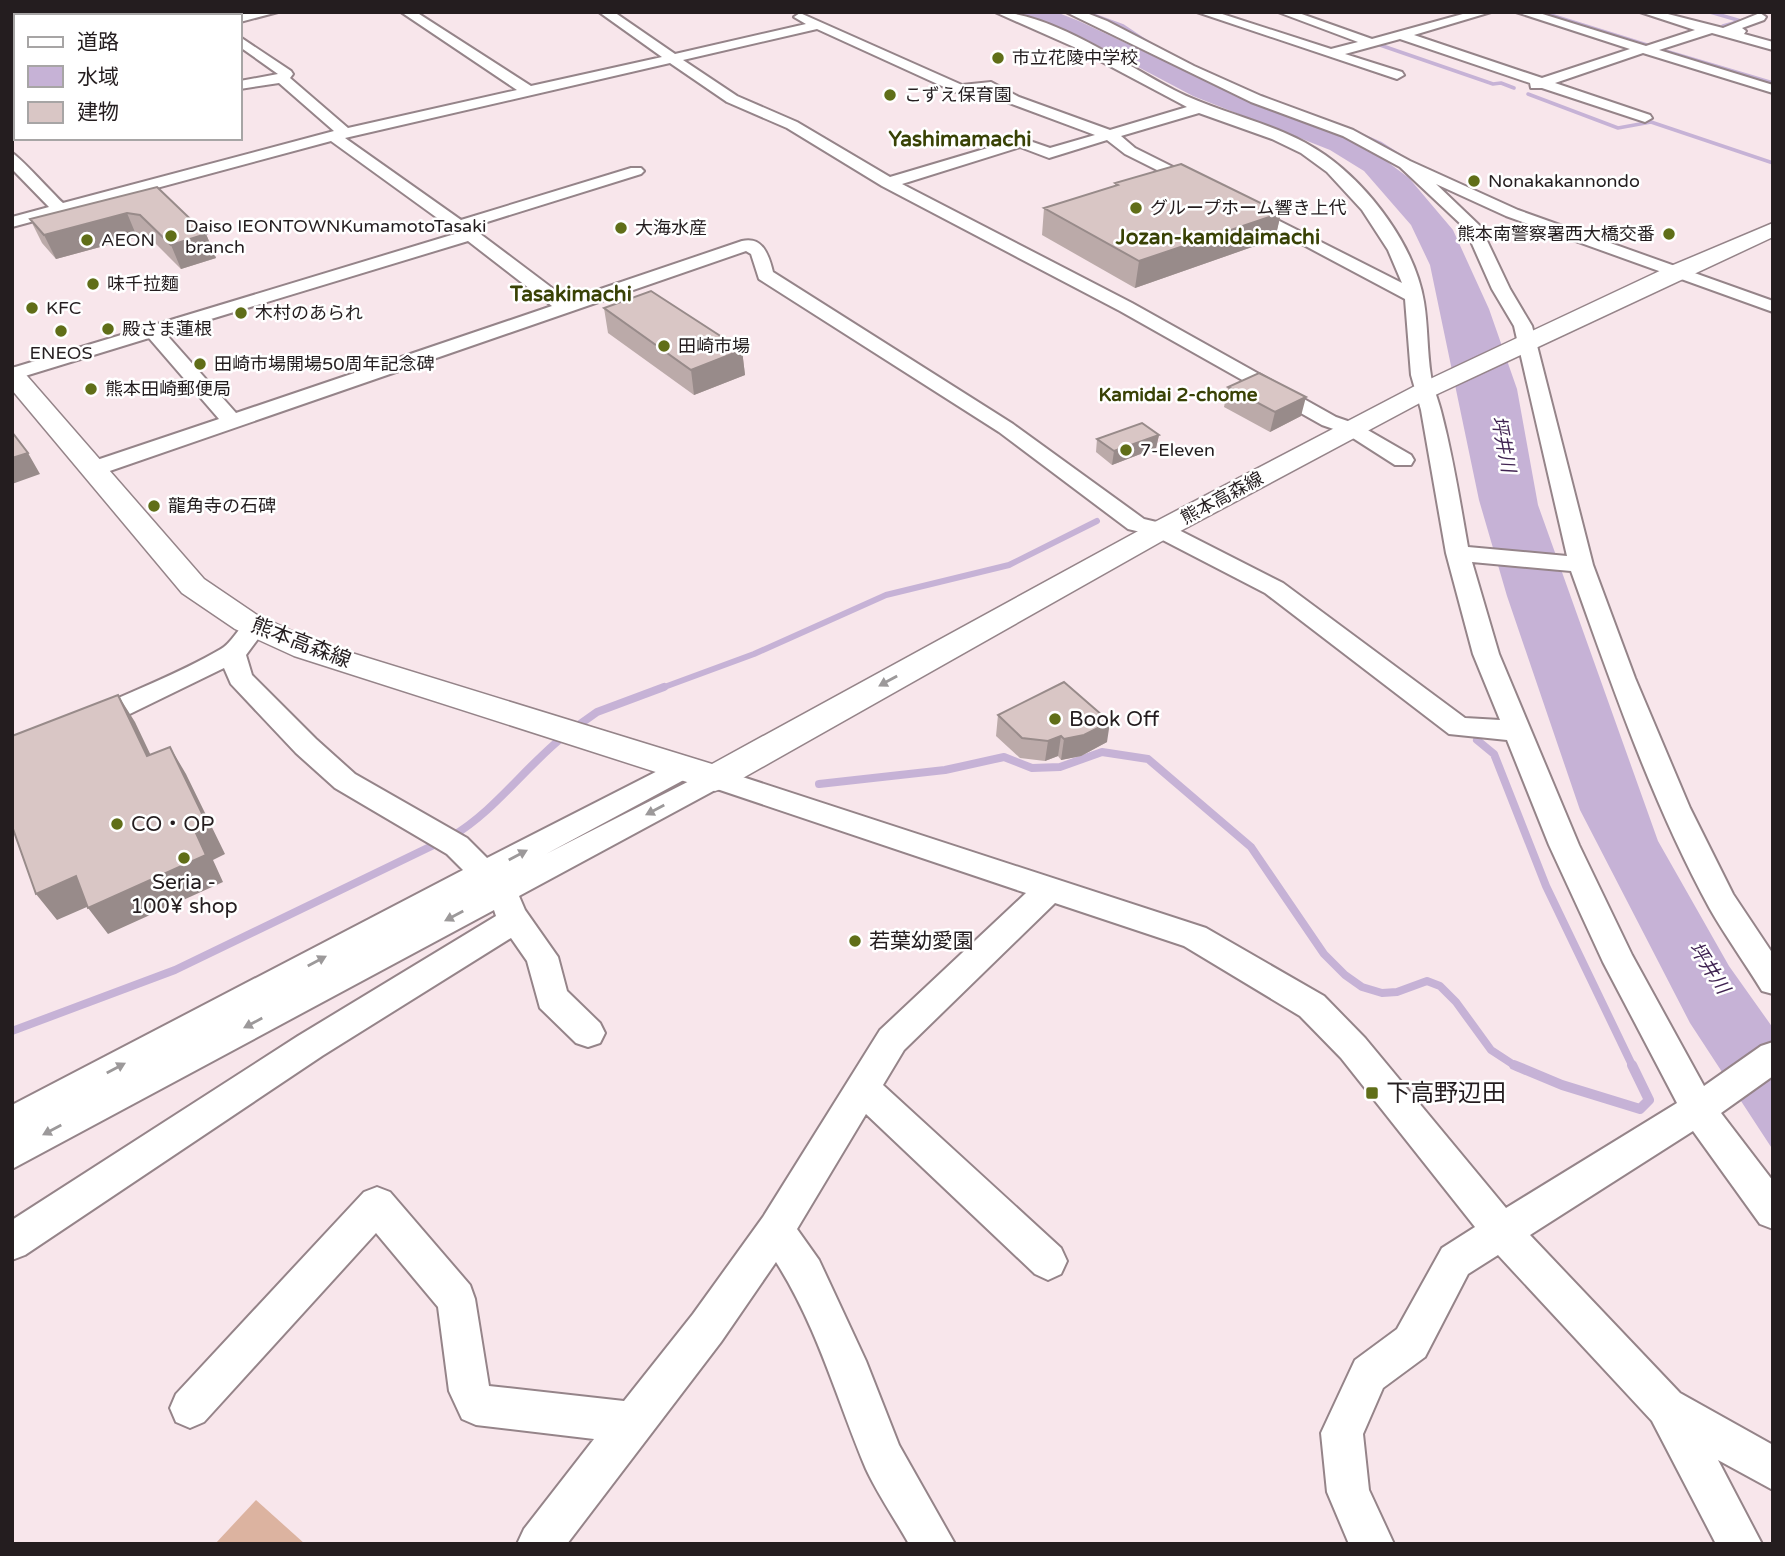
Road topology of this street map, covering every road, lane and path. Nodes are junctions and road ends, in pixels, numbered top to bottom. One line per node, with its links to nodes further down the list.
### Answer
1 (272, 12): 13 (street)
2 (407, 12): 31 (street)
3 (605, 12): 24 (street)
4 (788, 12): 14 (street)
5 (1001, 12): 32 (street)
6 (1072, 12): 37 (street)
7 (1203, 12): 23 (street)
8 (1284, 12): 20 (street)
9 (1485, 12): 17 (street)
10 (1522, 12): 22 (street)
11 (1646, 12): 16 (street)
12 (1726, 14): 15 (street)
13 (242, 18)
14 (818, 25): 24 (street); 35 (street)
15 (1730, 28): 16 (street); 18 (street)
16 (1708, 29): 21 (street); 22 (street)
17 (1401, 35): 20 (street); 27 (street)
18 (1773, 41)
19 (242, 42): 26 (street)
20 (1372, 43): 23 (street)
21 (1773, 46)
22 (1644, 50): 27 (street); 29 (street)
23 (1333, 53): 25 (street)
24 (672, 59): 31 (street); 39 (street)
25 (1397, 75)
26 (282, 78): 28 (street); 34 (street)
27 (1543, 83): 30 (street); 33 (street)
28 (242, 86)
29 (1773, 89)
30 (1524, 90)
31 (529, 91): 34 (street)
32 (1199, 108): 35 (street); 46 (street)
33 (1645, 118)
34 (339, 134): 40 (street); 44 (street)
35 (1110, 135): 39 (street); 46 (street)
36 (12, 158): 40 (street)
37 (1405, 164): 45 (street); 50 (street)
38 (636, 171): 44 (street)
39 (888, 183): 54 (street)
40 (60, 209): 42 (street)
41 (1773, 216): 45 (main road, 熊本高森線)
42 (12, 222)
43 (1773, 229): 45 (main road, 熊本高森線)
44 (464, 230): 47 (street); 49 (street)
45 (1667, 270): 48 (street); 50 (main road, 熊本高森線)
46 (1413, 296): 52 (street)
47 (565, 307): 53 (street); 57 (street)
48 (1773, 307)
49 (153, 331): 51 (street); 53 (street)
50 (1524, 334): 52 (main road, 熊本高森線); 59 (street)
51 (12, 374): 56 (main road, 熊本高森線)
52 (1422, 384): 54 (main road, 熊本高森線); 58 (street)
53 (232, 421): 56 (street)
54 (1341, 425): 55 (street); 57 (main road, 熊本高森線)
55 (1403, 460)
56 (93, 469): 60 (main road, 熊本高森線)
57 (1149, 527): 63 (street); 64 (main road, 熊本高森線); 65 (main road, 熊本高森線, one-way to 65)
58 (1462, 554): 59 (street); 63 (street)
59 (1575, 564): 68 (street)
60 (254, 628): 61 (street); 64 (main road, 熊本高森線)
61 (233, 654): 62 (street); 67 (street)
62 (72, 730)
63 (1517, 731): 72 (street)
64 (683, 768): 65 (main road, 熊本高森線); 67 (street, one-way to 64)
65 (715, 778): 66 (street); 67 (street, one-way to 67)
66 (1049, 890): 71 (street); 77 (street)
67 (499, 893): 69 (street); 73 (street, one-way to 67); 74 (street, one-way to 74); 78 (street)
68 (1773, 981)
69 (588, 1033)
70 (1773, 1058): 72 (street)
71 (862, 1088): 76 (street); 79 (street)
72 (1710, 1102): 75 (street); 77 (street)
73 (12, 1123)
74 (12, 1152)
75 (1773, 1211)
76 (776, 1230): 82 (street); 85 (street)
77 (1500, 1231): 80 (street); 86 (street)
78 (12, 1242)
79 (1048, 1261)
80 (1666, 1407): 83 (street); 87 (street)
81 (190, 1408): 82 (street)
82 (634, 1423): 84 (street)
83 (1773, 1469)
84 (539, 1544)
85 (933, 1544)
86 (1372, 1544)
87 (1741, 1544)

